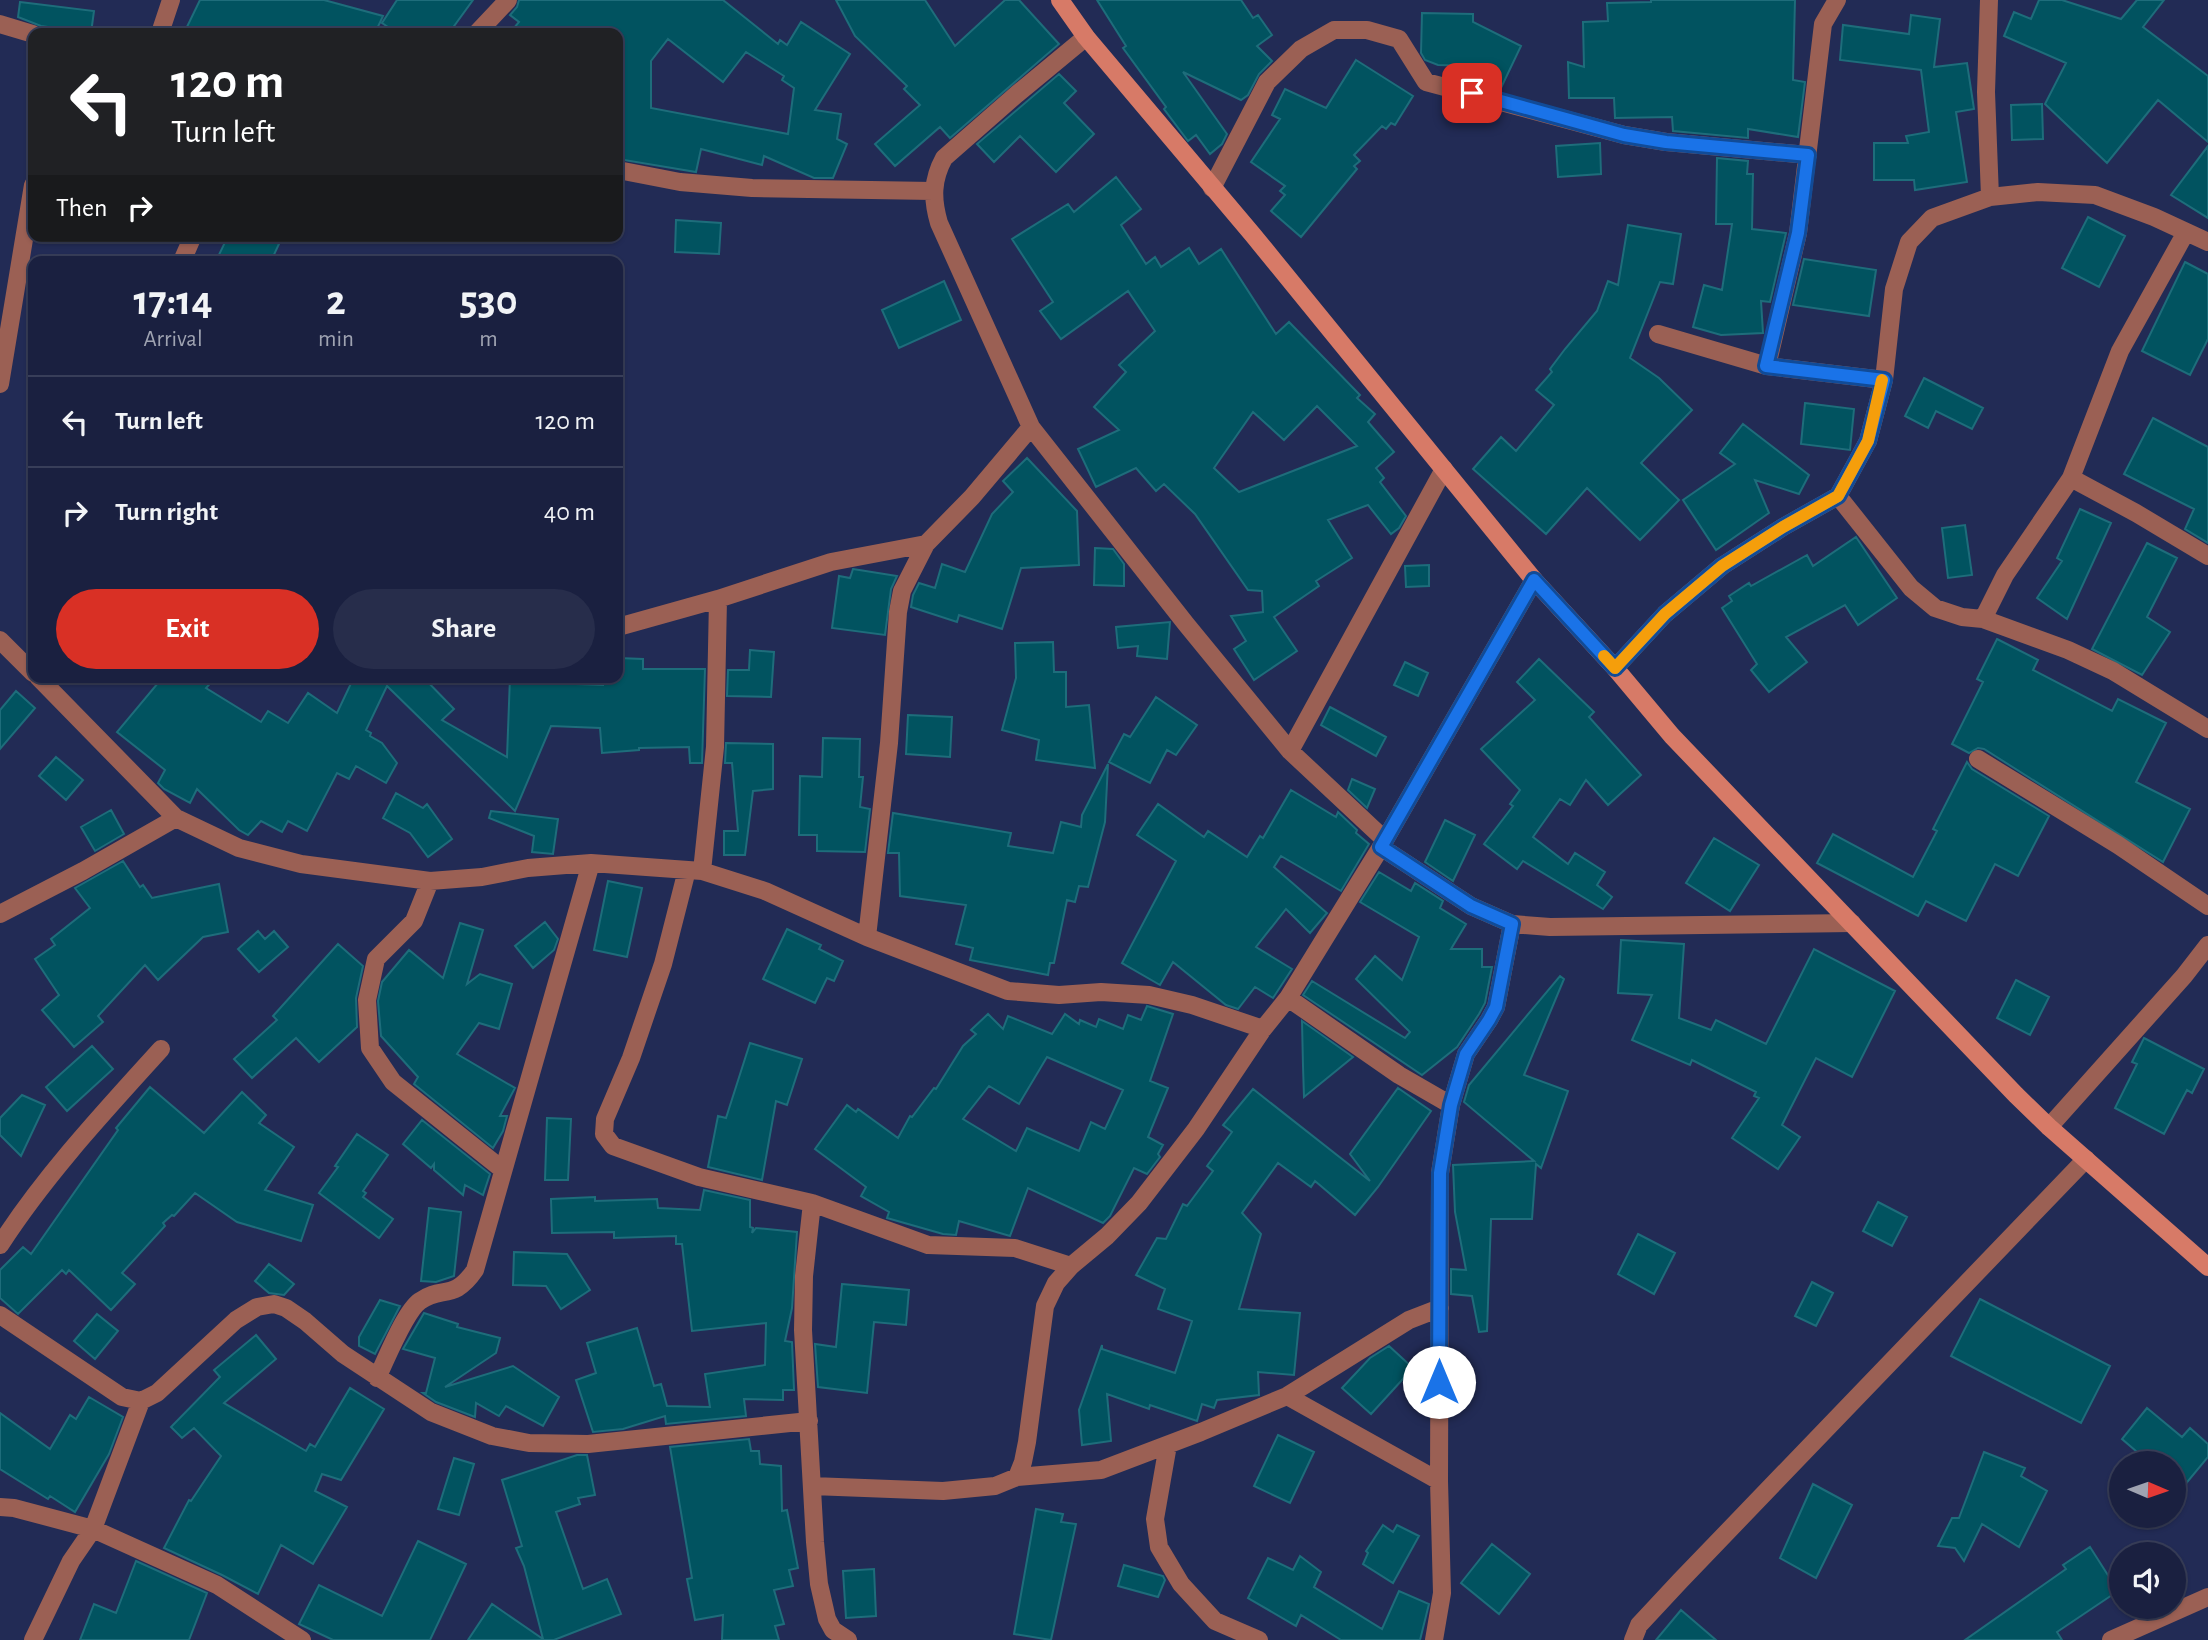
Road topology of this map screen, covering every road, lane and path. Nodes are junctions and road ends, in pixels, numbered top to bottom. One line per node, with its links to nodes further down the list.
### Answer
1 (171, 0): 7 (street)
2 (508, 0): 8 (street)
3 (1060, 0): 10 (street)
4 (1837, 0): 11 (street)
5 (1988, 0): 15 (street)
6 (0, 24): 9 (street)
7 (162, 28)
8 (482, 28)
9 (28, 32)
10 (1086, 37): 13 (street); 14 (street)
11 (1808, 155): 13 (street); 20 (street)
12 (623, 171): 14 (street)
13 (1212, 188): 24 (street)
14 (933, 191): 23 (street)
15 (1990, 197): 17 (street); 21 (street)
16 (28, 215): 22 (street)
17 (2186, 232): 18 (street); 25 (street)
18 (2208, 242)
19 (1658, 334): 20 (street)
20 (1766, 366): 21 (street)
21 (1884, 380): 26 (street)
22 (0, 384)
23 (1031, 428): 27 (street); 38 (street)
24 (1444, 469): 29 (street); 38 (street)
25 (2071, 478): 28 (street); 31 (street)
26 (1838, 496): 31 (street); 35 (street)
27 (926, 544): 30 (street); 49 (street)
28 (2208, 556)
29 (1534, 580): 35 (street); 41 (street)
30 (718, 599): 32 (street); 43 (street)
31 (1983, 619): 37 (street)
32 (623, 625)
33 (0, 640): 34 (street)
34 (28, 668)
35 (1615, 668): 47 (street)
36 (44, 683): 40 (street)
37 (2208, 729)
38 (1290, 751): 41 (street)
39 (1978, 759): 45 (street)
40 (176, 818): 44 (street); 46 (street)
41 (1382, 843): 48 (street); 51 (street)
42 (592, 863): 43 (street); 44 (street); 57 (street)
43 (694, 871): 49 (street); 58 (street)
44 (430, 881): 57 (street)
45 (2208, 906)
46 (0, 914)
47 (1852, 923): 48 (street); 55 (street)
48 (1512, 924): 54 (street)
49 (867, 937): 52 (street)
50 (2208, 945): 55 (street)
51 (1288, 998): 52 (street); 54 (street)
52 (1263, 1029): 60 (street)
53 (161, 1049): 59 (street)
54 (1451, 1105): 62 (street)
55 (2049, 1127): 56 (street)
56 (2085, 1159): 61 (street); 80 (street)
57 (503, 1170): 64 (street)
58 (812, 1203): 60 (street); 67 (street)
59 (0, 1245)
60 (1071, 1266): 69 (street)
61 (2208, 1267)
62 (1440, 1308): 65 (street); 70 (street)
63 (0, 1315): 66 (street)
64 (377, 1378): 66 (street); 67 (street)
65 (1287, 1395): 68 (street); 70 (street)
66 (141, 1401): 73 (street)
67 (809, 1420): 71 (street)
68 (1168, 1445): 69 (street); 78 (street)
69 (1017, 1477): 71 (street)
70 (1439, 1481): 79 (street)
71 (812, 1486): 77 (street)
72 (0, 1507): 73 (street)
73 (93, 1529): 75 (street); 76 (street)
74 (2208, 1597): 81 (street)
75 (33, 1640)
76 (302, 1640)
77 (848, 1640)
78 (1259, 1640)
79 (1434, 1640)
80 (1633, 1640)
81 (2112, 1640)

